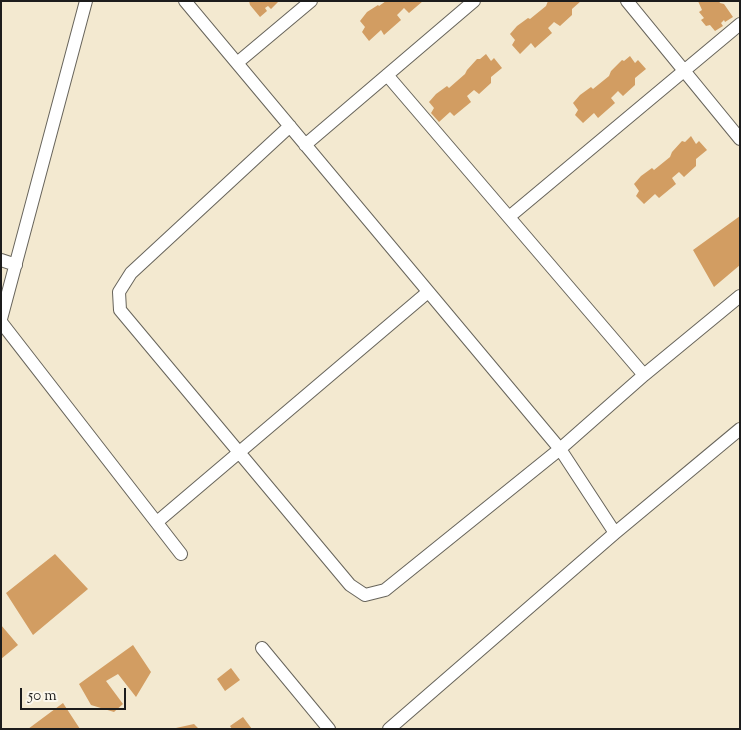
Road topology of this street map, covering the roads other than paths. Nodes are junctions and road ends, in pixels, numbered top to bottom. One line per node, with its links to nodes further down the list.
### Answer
1 (86, 1): 15 (street)
2 (185, 1): 7 (street)
3 (311, 1): 7 (street)
4 (474, 1): 9 (street)
5 (627, 1): 8 (street)
6 (740, 24): 8 (street)
7 (237, 63): 10 (street)
8 (684, 71): 11 (street); 13 (street)
9 (387, 75): 12 (street); 13 (street)
10 (290, 126): 12 (street); 22 (street)
11 (740, 139)
12 (306, 145): 16 (street)
13 (509, 217): 19 (street)
14 (1, 260): 15 (street)
15 (16, 265): 18 (street)
16 (428, 292): 21 (street); 22 (street)
17 (740, 296): 19 (street)
18 (1, 320): 23 (street)
19 (644, 375): 21 (street)
20 (740, 428): 24 (street)
21 (560, 449): 22 (street); 24 (street)
22 (239, 453): 23 (street)
23 (157, 522): 25 (street)
24 (615, 533): 28 (street)
25 (182, 554)
26 (262, 648): 27 (street)
27 (329, 729)
28 (389, 729)

